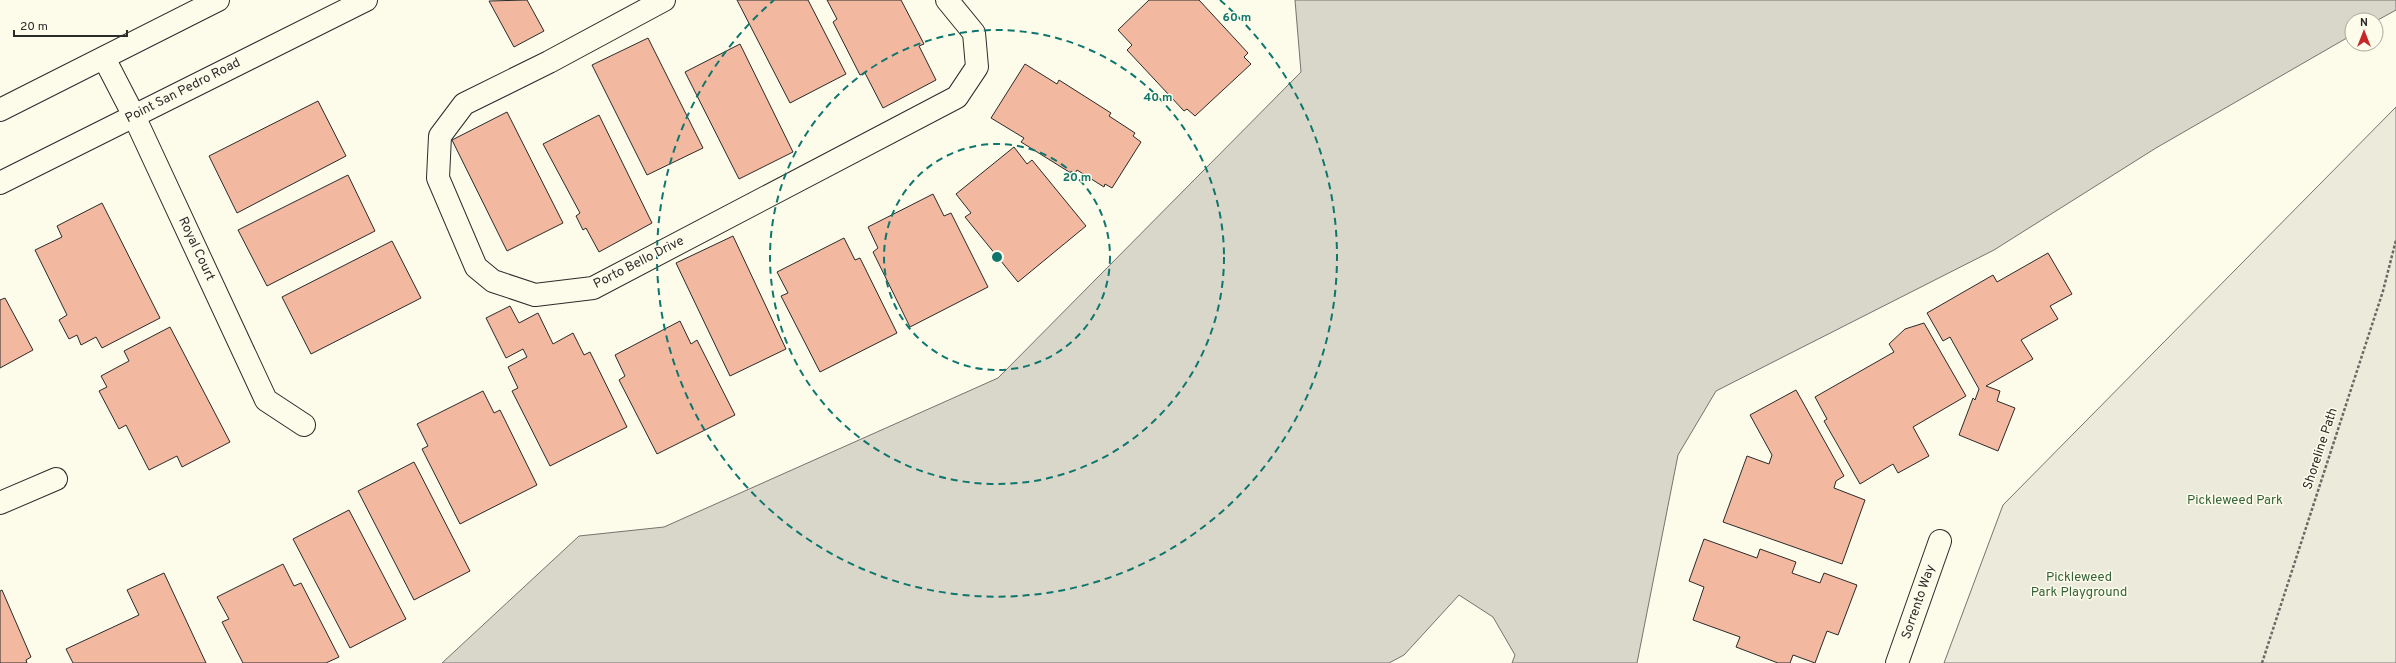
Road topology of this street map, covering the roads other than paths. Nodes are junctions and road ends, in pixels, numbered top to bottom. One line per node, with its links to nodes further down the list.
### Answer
1 (218, 0): 5 (street)
2 (366, 0): 7 (street, Point San Pedro Road)
3 (947, 0): 4 (street, Porto Bello Drive)
4 (656, 2)
5 (104, 58): 6 (street); 7 (street, Royal Court)
6 (0, 110)
7 (134, 116): 8 (street, Point San Pedro Road); 9 (street, Royal Court)
8 (0, 183)
9 (304, 425)
10 (56, 479): 11 (street)
11 (0, 503)
12 (1940, 541): 13 (street, Sorrento Way)
13 (1896, 663)

